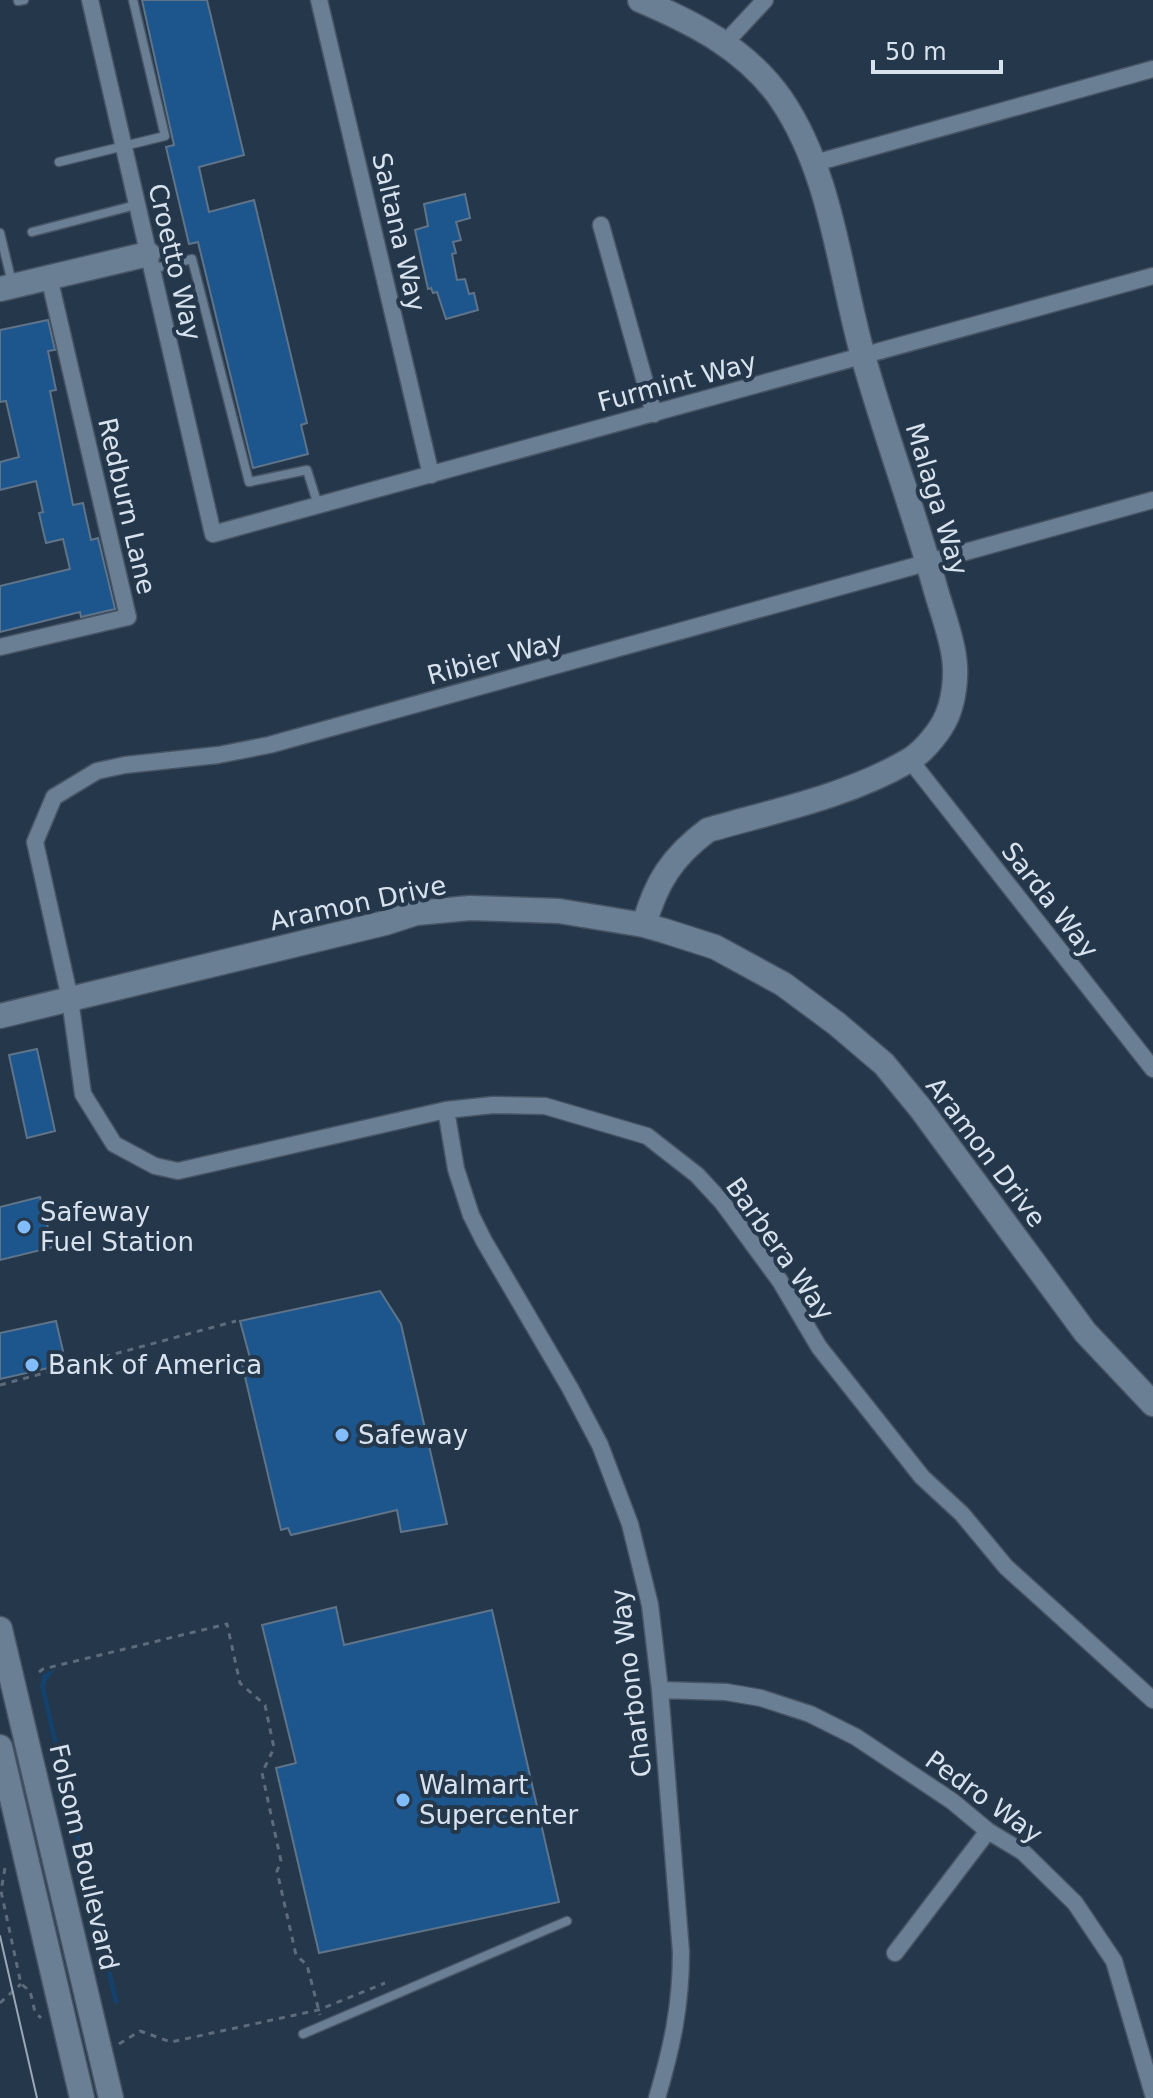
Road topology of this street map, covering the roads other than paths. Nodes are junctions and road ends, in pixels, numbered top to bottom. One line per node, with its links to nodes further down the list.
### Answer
1 (90, 0): 8 (street, Croetto Way)
2 (133, 0): 8 (lane)
3 (319, 0): 21 (street, Saltana Way)
4 (640, 0): 6 (street, Malaga Way)
5 (765, 0): 6 (street)
6 (725, 43): 10 (street, Malaga Way)
7 (1153, 69): 10 (street)
8 (124, 146): 9 (lane); 11 (street, Croetto Way)
9 (59, 162)
10 (815, 163): 19 (street, Malaga Way)
11 (137, 204): 13 (lane); 15 (street, Croetto Way)
12 (601, 225): 20 (street)
13 (32, 232)
14 (0, 233): 18 (lane)
15 (150, 261): 17 (street); 23 (lane); 24 (street, Croetto Way)
16 (1153, 276): 19 (street, Furmint Way)
17 (49, 277): 18 (street); 26 (street, Redburn Lane)
18 (6, 288)
19 (863, 356): 20 (street, Furmint Way); 25 (street, Malaga Way)
20 (654, 414): 21 (street, Furmint Way)
21 (431, 475): 23 (street, Furmint Way)
22 (1153, 500): 25 (street, Ribier Way)
23 (318, 506): 24 (street, Furmint Way)
24 (213, 534)
25 (928, 563): 27 (street, Malaga Way); 29 (street, Ribier Way)
26 (0, 647)
27 (910, 760): 28 (street, Malaga Way); 31 (street, Sarda Way)
28 (644, 925): 29 (street, Aramon Drive); 33 (street, Aramon Drive)
29 (70, 999): 30 (street, Aramon Drive); 32 (street, Barbera Way)
30 (0, 1016)
31 (1153, 1069)
32 (446, 1110): 35 (street, Charbono Way); 36 (street, Barbera Way)
33 (1153, 1404)
34 (0, 1629): 44 (street, Folsom Boulevard)
35 (660, 1690): 38 (street, Pedro Way); 45 (street, Charbono Way)
36 (1153, 1700)
37 (0, 1747): 43 (street)
38 (988, 1831): 40 (street); 42 (street, Pedro Way)
39 (567, 1921): 41 (lane)
40 (895, 1953)
41 (303, 2034)
42 (1153, 2094)
43 (82, 2098)
44 (111, 2098)
45 (657, 2098)

